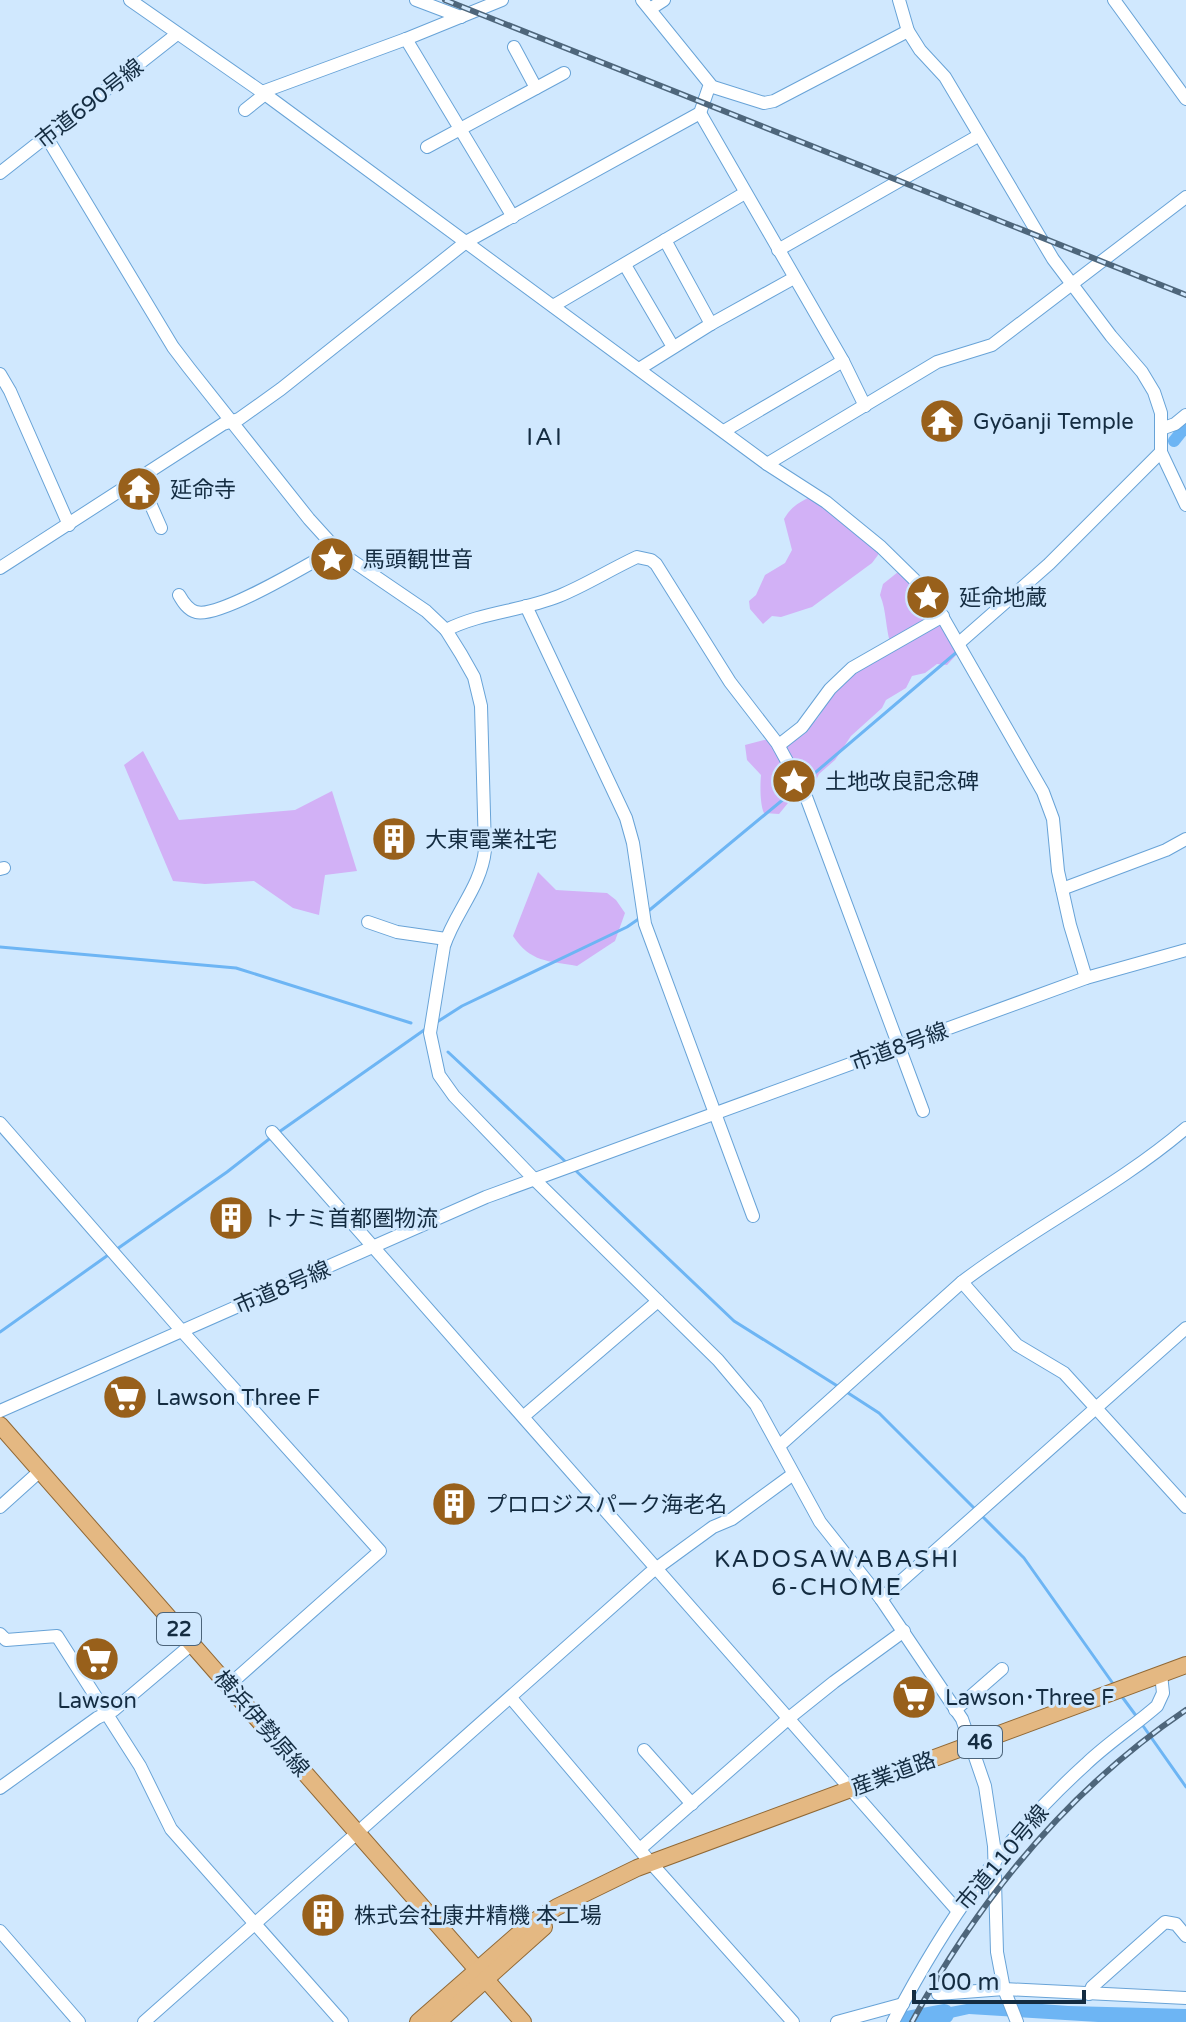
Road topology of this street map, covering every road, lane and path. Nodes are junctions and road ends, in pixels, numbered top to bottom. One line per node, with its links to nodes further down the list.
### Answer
1 (130, 0): 10 (street)
2 (416, 0): 8 (street)
3 (500, 0): 8 (street)
4 (664, 0): 7 (street)
5 (899, 0): 9 (street)
6 (1122, 3): 15 (street)
7 (646, 5): 16 (street)
8 (461, 17): 11 (street)
9 (908, 31): 16 (street); 24 (street)
10 (177, 34): 18 (street); 23 (street, 市道690号線)
11 (406, 39): 18 (street); 22 (street)
12 (514, 47): 17 (street)
13 (564, 73): 17 (street)
14 (1186, 75): 15 (street)
15 (1174, 83): 19 (street)
16 (710, 86): 21 (street)
17 (536, 88): 22 (street)
18 (263, 93): 20 (street); 31 (street)
19 (1186, 99)
20 (245, 110)
21 (700, 113): 27 (street); 29 (street)
22 (460, 129): 25 (street); 29 (street)
23 (46, 136): 26 (street, 市道690号線); 44 (street)
24 (978, 136): 32 (street); 35 (street)
25 (427, 147)
26 (0, 173)
27 (745, 193): 30 (street); 32 (street)
28 (1186, 197): 35 (street)
29 (513, 217): 31 (street)
30 (665, 240): 33 (street); 37 (street)
31 (466, 242): 36 (street); 44 (street)
32 (778, 250): 34 (street)
33 (625, 265): 36 (street); 38 (street)
34 (794, 278): 37 (street); 39 (street)
35 (1074, 285): 42 (street); 45 (street)
36 (553, 306): 40 (street)
37 (711, 324): 38 (street)
38 (673, 347): 40 (street)
39 (843, 361): 42 (street); 46 (street)
40 (639, 369): 46 (street)
41 (0, 374): 51 (street)
42 (865, 406): 48 (street)
43 (1186, 415): 45 (street)
44 (232, 421): 49 (street); 53 (street)
45 (1161, 429): 47 (street)
46 (724, 431): 48 (street)
47 (1161, 452): 50 (street); 59 (street)
48 (767, 464): 57 (street)
49 (139, 478): 51 (street); 52 (street)
50 (1186, 505)
51 (69, 525): 54 (street)
52 (161, 528)
53 (336, 549): 55 (street); 58 (street)
54 (0, 568)
55 (179, 595)
56 (526, 606): 58 (street); 60 (street); 69 (street)
57 (943, 616): 59 (street); 60 (street)
58 (446, 630): 64 (street)
59 (959, 643): 62 (street)
60 (779, 745): 67 (street)
61 (1186, 839): 62 (street)
62 (1062, 889): 66 (street)
63 (368, 922): 64 (street)
64 (445, 942): 73 (street)
65 (1186, 950): 66 (street, 市道8号線)
66 (1086, 978): 67 (street, 市道8号線)
67 (897, 1046): 68 (street); 69 (street, 市道8号線)
68 (923, 1111)
69 (714, 1114): 73 (street, 市道8号線); 74 (street)
70 (0, 1123): 79 (street)
71 (1186, 1128): 76 (street)
72 (274, 1134): 75 (street)
73 (535, 1180): 75 (street, 市道8号線); 77 (street)
74 (753, 1216)
75 (375, 1247): 79 (street, 市道8号線); 82 (street)
76 (962, 1282): 80 (street); 84 (street)
77 (658, 1301): 82 (street); 84 (street)
78 (1186, 1328): 80 (street)
79 (181, 1330): 81 (street, 市道8号線); 97 (street)
80 (1095, 1407): 88 (street); 90 (street)
81 (0, 1411)
82 (524, 1416): 89 (street)
83 (0, 1425): 85 (main road, 横浜伊勢原線 / 22)
84 (779, 1446): 86 (street)
85 (40, 1471): 87 (street); 93 (main road, 横浜伊勢原線 / 22)
86 (792, 1475): 89 (street); 90 (street)
87 (0, 1507)
88 (1186, 1507)
89 (657, 1567): 98 (street); 101 (street)
90 (881, 1599): 91 (street)
91 (904, 1631): 99 (street); 101 (street)
92 (0, 1634): 100 (street)
93 (192, 1644): 97 (main road, 横浜伊勢原線 / 22); 100 (street)
94 (1186, 1665): 96 (main road, 産業道路 / 46)
95 (1002, 1669): 99 (street)
96 (1161, 1674): 102 (main road, 産業道路 / 46); 109 (street, 市道110号線)
97 (229, 1685): 107 (main road, 横浜伊勢原線 / 22)
98 (511, 1698): 107 (street); 108 (street)
99 (955, 1710): 102 (street)
100 (107, 1713): 104 (street); 112 (street)
101 (789, 1718): 105 (street); 106 (street)
102 (972, 1745): 105 (main road, 産業道路 / 46); 109 (street)
103 (644, 1750): 106 (street)
104 (0, 1788)
105 (850, 1789): 110 (main road, 産業道路 / 46); 111 (street)
106 (692, 1804): 108 (street)
107 (359, 1833): 112 (street); 115 (main road, 横浜伊勢原線 / 22)
108 (640, 1849): 110 (street)
109 (994, 1860): 111 (street, 市道110号線); 116 (street)
110 (651, 1863): 115 (main road, 産業道路 / 46); 127 (street)
111 (957, 1910): 120 (street, 市道110号線)
112 (256, 1924): 122 (street); 123 (street)
113 (0, 1931): 121 (street)
114 (1186, 1936): 118 (street)
115 (481, 1975): 124 (main road, 46); 125 (main road, 46); 126 (main road, 横浜伊勢原線 / 22)
116 (1005, 1992): 117 (street); 118 (street); 130 (street)
117 (938, 1994)
118 (1089, 1994): 119 (street)
119 (1186, 1998)
120 (901, 2007): 128 (street); 129 (street, 市道110号線)
121 (79, 2022)
122 (144, 2022)
123 (342, 2022)
124 (418, 2022)
125 (438, 2022)
126 (523, 2022)
127 (793, 2022)
128 (837, 2022)
129 (893, 2022)
130 (1017, 2022)

